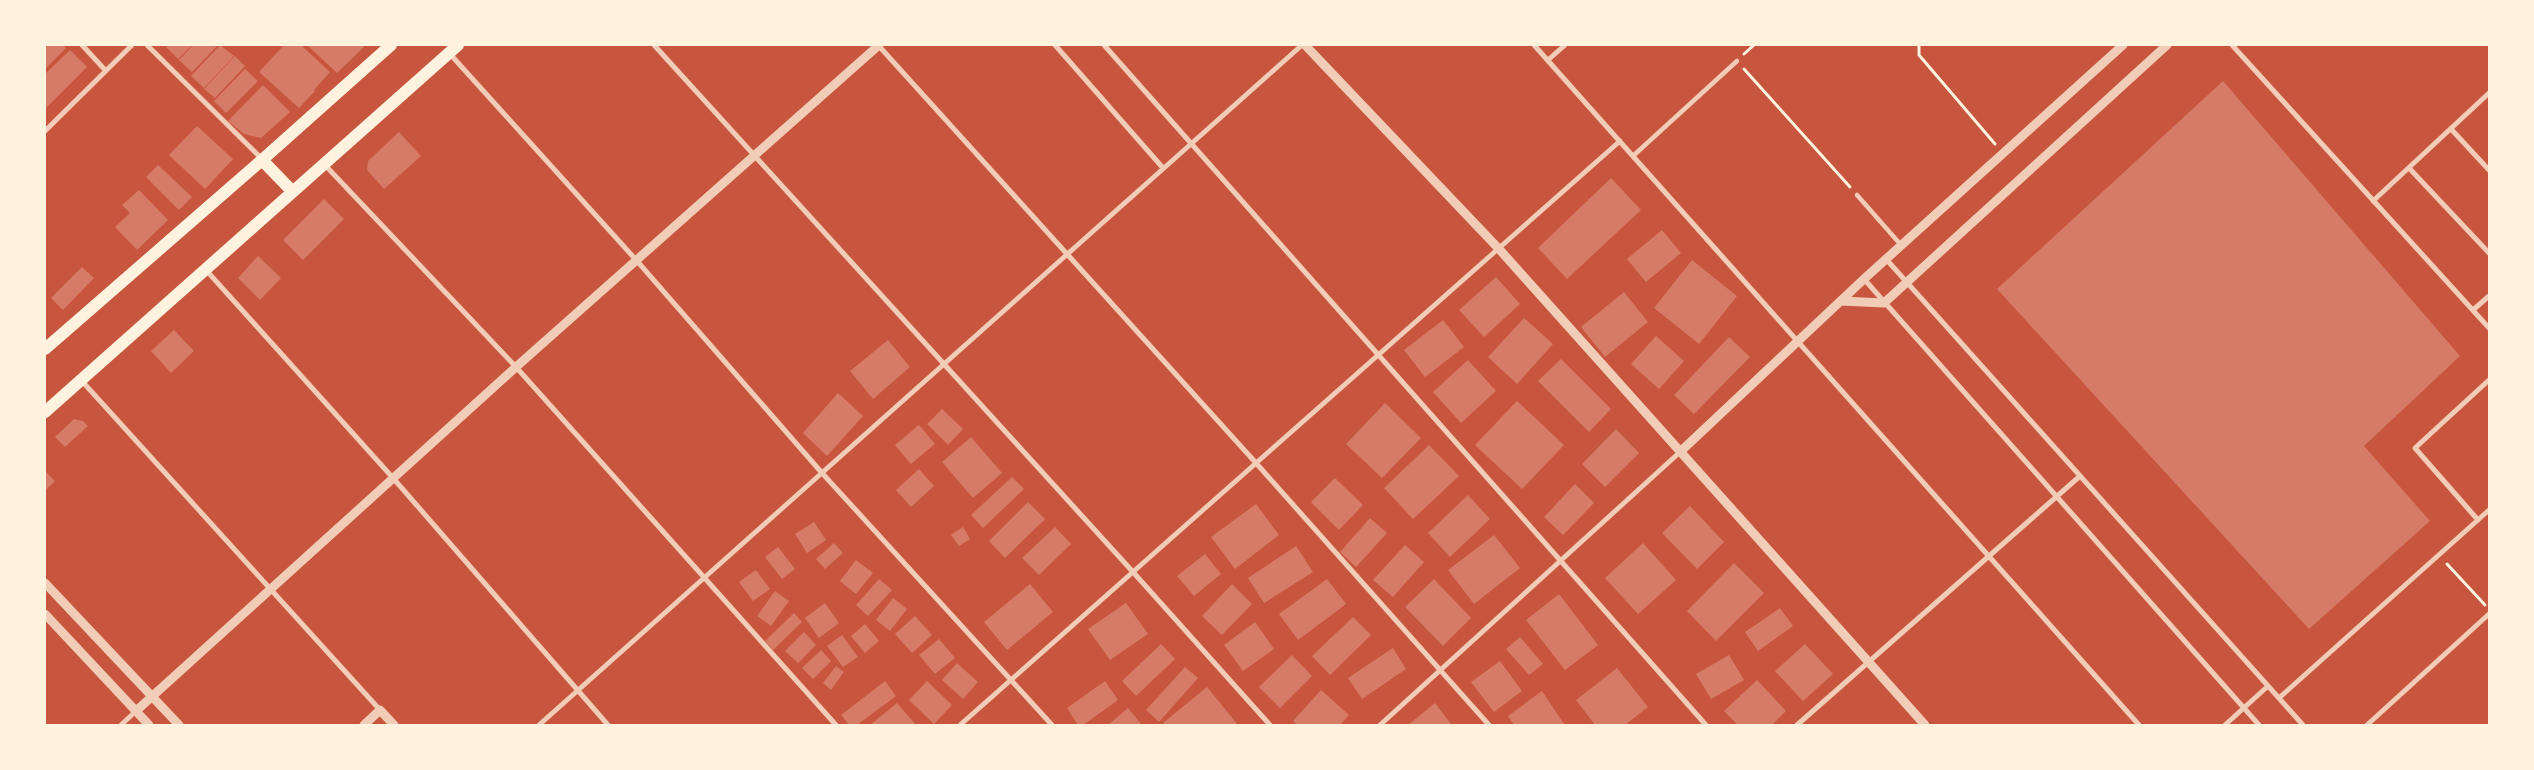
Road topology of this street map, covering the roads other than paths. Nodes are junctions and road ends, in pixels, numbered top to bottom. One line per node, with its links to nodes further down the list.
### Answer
1 (82, 45): 18 (street)
2 (132, 45): 18 (street)
3 (147, 45): 26 (street)
4 (391, 45): 26 (main road)
5 (654, 45): 24 (street)
6 (879, 45): 24 (street); 37 (street)
7 (1055, 45): 28 (street)
8 (1104, 45): 23 (street)
9 (1304, 45): 23 (street); 35 (street)
10 (1534, 45): 16 (street)
11 (1565, 45): 16 (street)
12 (2123, 45): 34 (street)
13 (2167, 45): 42 (street)
14 (2232, 45): 33 (street)
15 (454, 50): 27 (main road); 39 (street)
16 (1548, 60): 22 (street)
17 (1736, 61): 25 (street)
18 (106, 71): 21 (street)
19 (2489, 93): 20 (street)
20 (2451, 128): 29 (street); 30 (street)
21 (45, 131)
22 (1620, 141): 25 (street); 35 (street)
23 (1191, 145): 28 (street); 50 (street)
24 (755, 155): 39 (street); 51 (street)
25 (1633, 156): 48 (street)
26 (262, 160): 31 (main road); 49 (main road)
27 (324, 164): 31 (main road); 52 (street)
28 (1163, 168): 37 (street)
29 (2409, 168): 33 (street); 36 (street)
30 (2489, 170)
31 (292, 191): 40 (main road)
32 (1857, 195): 34 (street)
33 (2373, 201): 46 (street)
34 (1902, 245): 38 (street)
35 (1499, 249): 50 (street); 56 (street)
36 (2489, 253)
37 (1067, 254): 51 (street); 57 (street)
38 (1886, 259): 41 (street); 42 (street)
39 (636, 261): 52 (street); 58 (street)
40 (205, 268): 53 (main road); 60 (street)
41 (1864, 279): 44 (street); 45 (street)
42 (1907, 284): 45 (street); 59 (street)
43 (2489, 296): 46 (street)
44 (1841, 301): 45 (street); 48 (street)
45 (1884, 303): 61 (street)
46 (2473, 310): 47 (street)
47 (2489, 328)
48 (1797, 343): 56 (street); 64 (street)
49 (45, 349)
50 (1380, 354): 57 (street); 65 (street)
51 (944, 363): 58 (street); 66 (street)
52 (516, 367): 60 (street); 67 (street)
53 (81, 380): 55 (main road); 69 (street)
54 (2489, 380): 63 (street)
55 (45, 412)
56 (1680, 452): 65 (street); 72 (street)
57 (1256, 463): 66 (street); 73 (street)
58 (822, 473): 67 (street); 74 (street)
59 (2080, 476): 61 (street); 75 (street)
60 (393, 478): 69 (street); 76 (street)
61 (2054, 496): 64 (street); 79 (street)
62 (2489, 510): 63 (street)
63 (2478, 520): 78 (street)
64 (1988, 556): 72 (street); 98 (street)
65 (1561, 560): 73 (street); 95 (street)
66 (1133, 572): 74 (street); 92 (street)
67 (704, 578): 76 (street); 89 (street)
68 (45, 583): 77 (street)
69 (271, 590): 77 (street); 80 (street)
70 (45, 614): 81 (street)
71 (2489, 614): 102 (street)
72 (1869, 662): 96 (street); 97 (street)
73 (1440, 670): 93 (street); 94 (street)
74 (1011, 679): 90 (street); 91 (street)
75 (2268, 686): 78 (street); 79 (street)
76 (577, 691): 87 (street); 88 (street)
77 (154, 697): 81 (street); 84 (street)
78 (2279, 698): 101 (street)
79 (2244, 708): 99 (street); 100 (street)
80 (380, 710): 85 (street); 86 (street)
81 (136, 711): 82 (street); 83 (street)
82 (121, 725)
83 (149, 725)
84 (179, 725)
85 (364, 725)
86 (394, 725)
87 (539, 725)
88 (608, 725)
89 (836, 725)
90 (960, 725)
91 (1052, 725)
92 (1270, 725)
93 (1380, 725)
94 (1489, 725)
95 (1706, 725)
96 (1797, 725)
97 (1925, 725)
98 (2138, 725)
99 (2225, 725)
100 (2259, 725)
101 (2304, 725)
102 (2367, 725)

